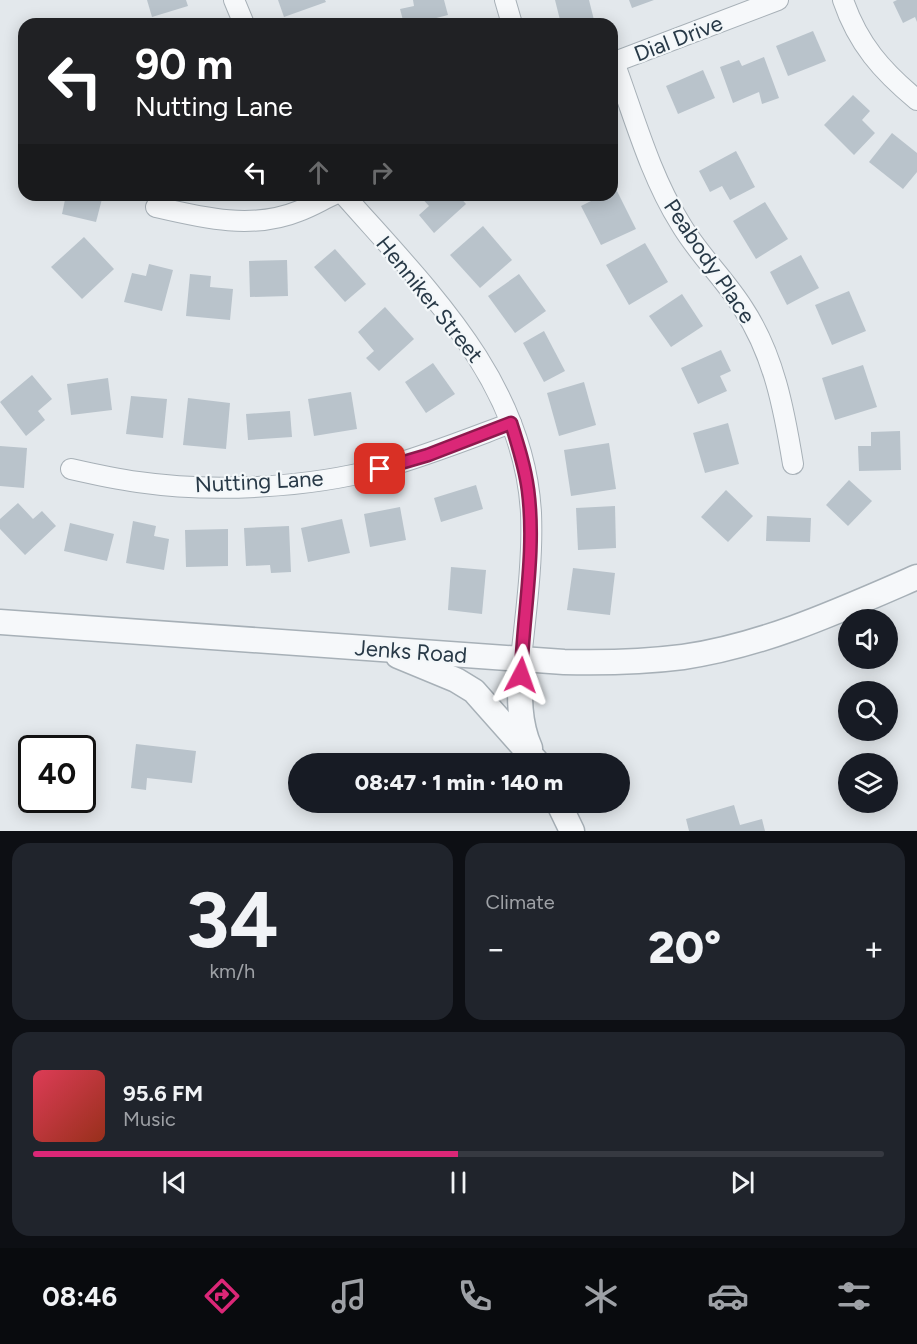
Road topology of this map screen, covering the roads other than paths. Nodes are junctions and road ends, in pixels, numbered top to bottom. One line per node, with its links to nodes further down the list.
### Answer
1 (234, 0): 5 (street)
2 (505, 0): 6 (street)
3 (778, 0): 7 (street, Dial Drive)
4 (843, 0): 9 (street)
5 (242, 18)
6 (511, 18)
7 (618, 60)
8 (618, 75): 14 (street, Peabody Place)
9 (917, 100)
10 (321, 201): 12 (street)
11 (349, 201): 13 (street, Henniker Street)
12 (156, 207)
13 (511, 423): 15 (street, Nutting Lane); 19 (street, Henniker Street)
14 (793, 464)
15 (71, 469)
16 (917, 577): 19 (street, Jenks Road)
17 (0, 622): 18 (street, Jenks Road)
18 (382, 649): 19 (street, Jenks Road); 20 (street)
19 (521, 658): 21 (street)
20 (529, 753)
21 (533, 753)
22 (563, 813): 23 (street)
23 (572, 831)

